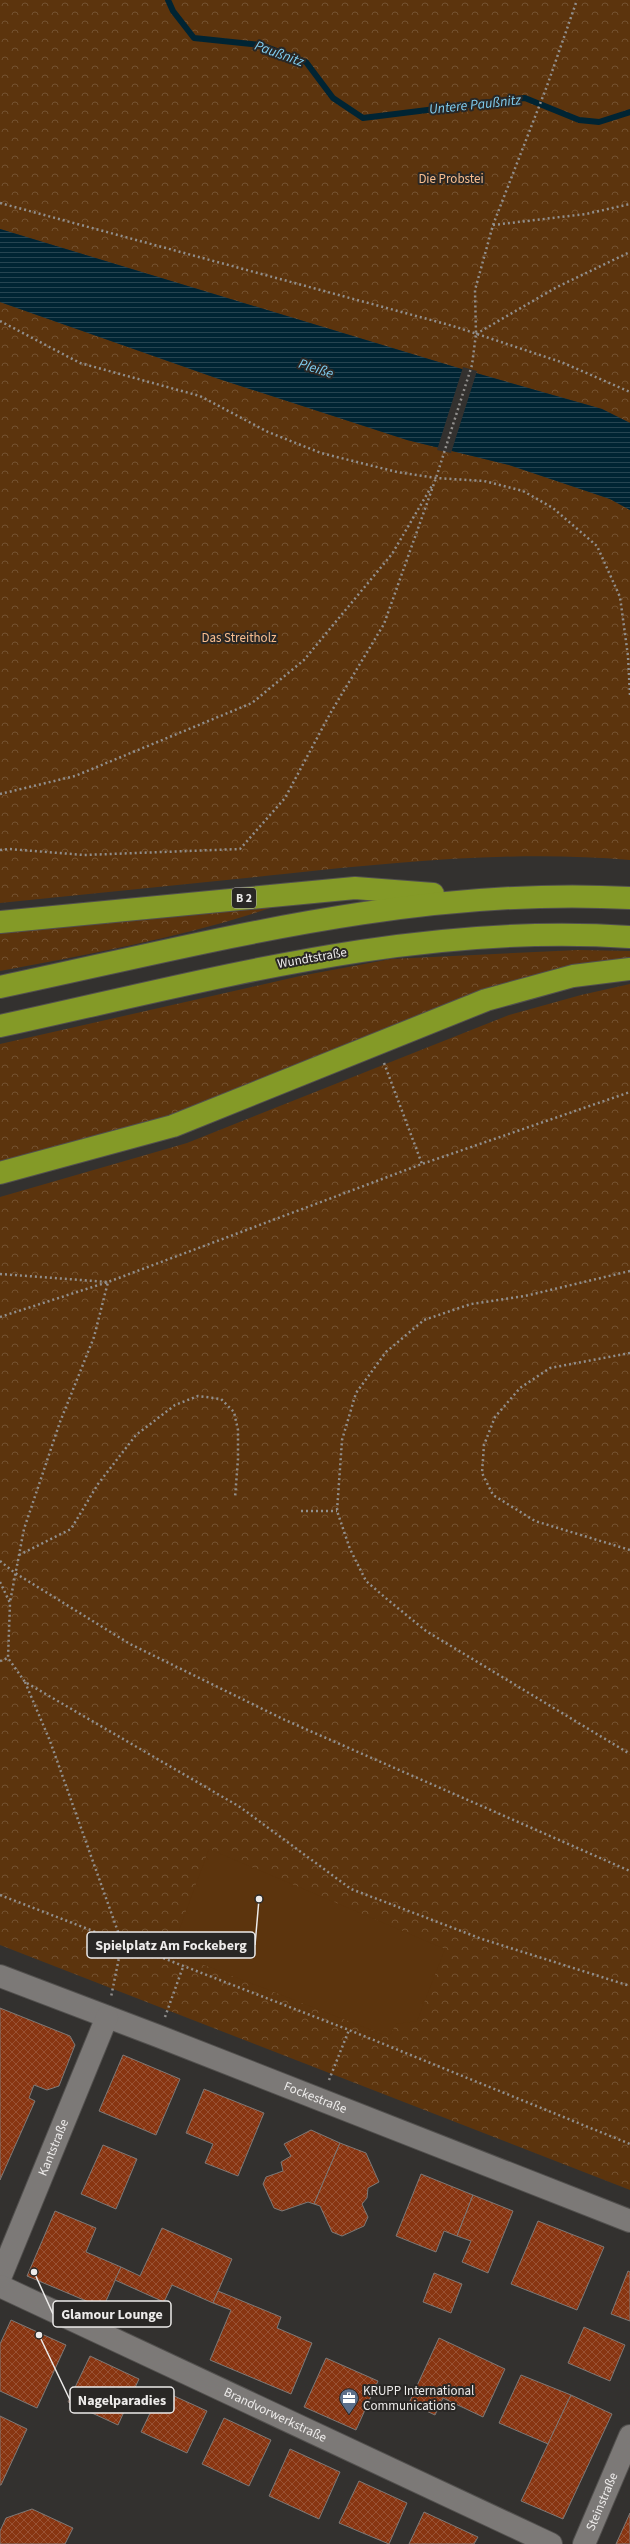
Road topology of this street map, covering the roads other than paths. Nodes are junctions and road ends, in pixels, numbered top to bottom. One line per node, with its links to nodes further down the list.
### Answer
1 (630, 898): 2 (highway)
2 (488, 899): 3 (highway, B 2); 6 (highway)
3 (0, 922)
4 (630, 937): 7 (highway, Wundtstraße)
5 (630, 969): 8 (highway)
6 (0, 988)
7 (0, 1026)
8 (0, 1172)
9 (0, 1976): 10 (street, Fockestraße)
10 (106, 2016): 11 (street, Fockestraße); 12 (street, Kantstraße)
11 (630, 2221)
12 (0, 2278)
13 (0, 2286): 15 (street, Brandvorwerkstraße)
14 (630, 2436): 16 (street, Steinstraße)
15 (551, 2544)
16 (584, 2544)

